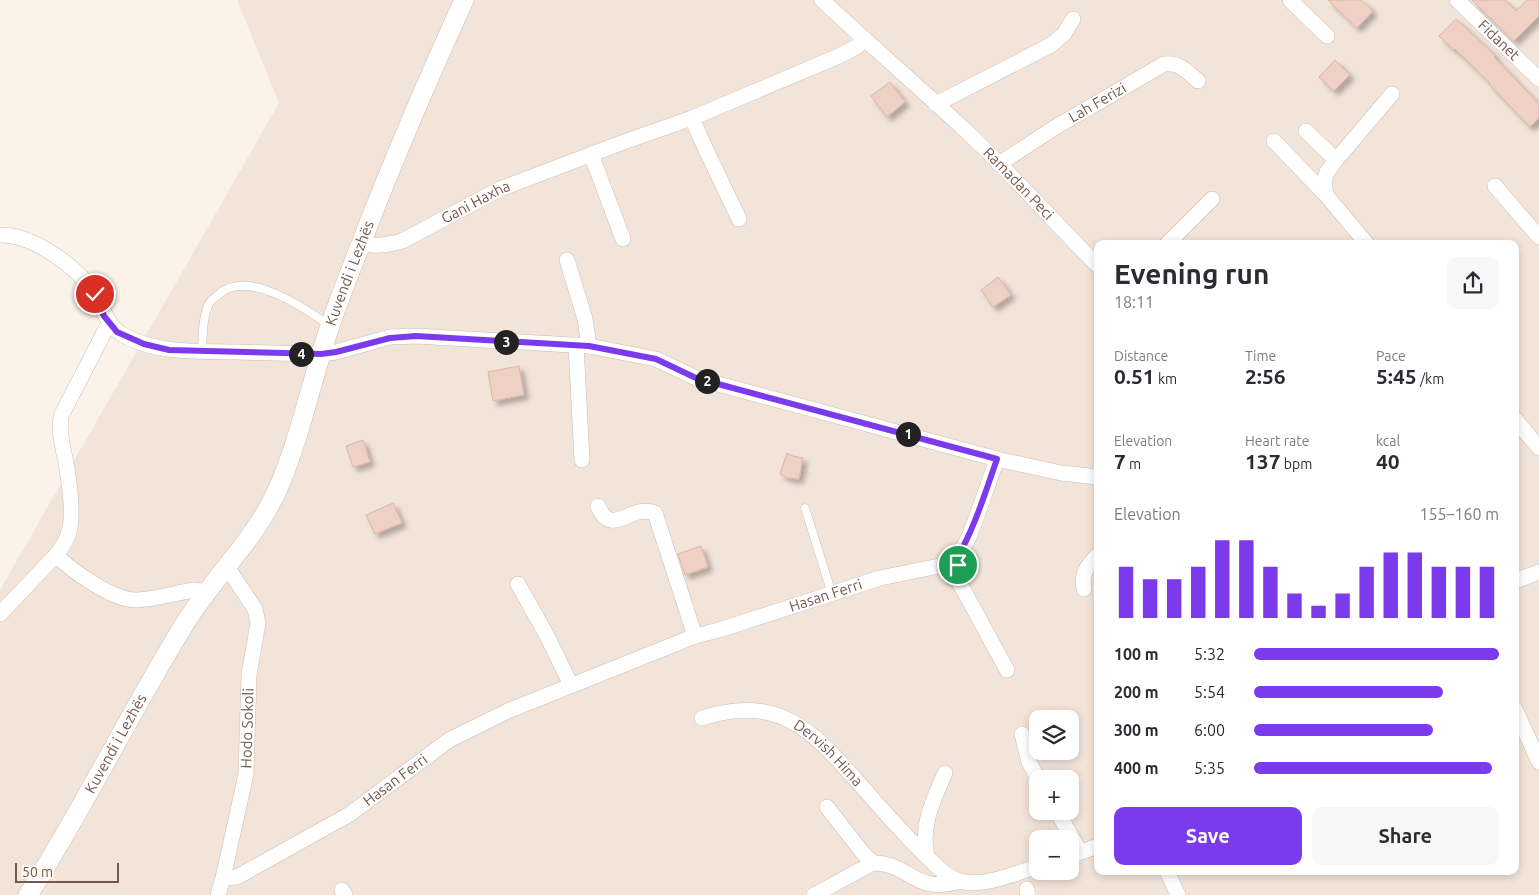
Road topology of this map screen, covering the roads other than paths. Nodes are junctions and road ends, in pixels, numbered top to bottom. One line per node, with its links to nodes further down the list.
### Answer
1 (464, 0): 27 (street, Kuvendi i Lezhës)
2 (822, 0): 7 (street, Ramadan Peci)
3 (1290, 0): 6 (street)
4 (1457, 0): 8 (street, Fidanet)
5 (1073, 19): 11 (street)
6 (1327, 36)
7 (864, 40): 11 (street, Ramadan Peci); 12 (street, Gani Haxha)
8 (1539, 79)
9 (1198, 81): 17 (street, Lah Ferizi)
10 (1392, 94): 16 (street)
11 (936, 104): 17 (street, Ramadan Peci)
12 (692, 118): 15 (street, Gani Haxha); 21 (street)
13 (1306, 131): 16 (street)
14 (1274, 141): 19 (street)
15 (591, 154): 24 (street); 27 (street, Gani Haxha)
16 (1336, 160): 19 (street)
17 (999, 164): 29 (street, Ramadan Peci)
18 (1495, 186): 23 (street)
19 (1326, 195): 26 (street)
20 (1212, 199): 25 (street)
21 (739, 219)
22 (0, 235): 30 (street)
23 (1539, 238)
24 (623, 239)
25 (1171, 240)
26 (1364, 240)
27 (361, 244): 31 (street, Kuvendi i Lezhës)
28 (567, 260): 32 (street)
29 (1094, 262)
30 (109, 323): 33 (street); 42 (street)
31 (330, 326): 33 (lane); 34 (street, Kuvendi i Lezhës)
32 (583, 346): 34 (street); 37 (street); 38 (street)
33 (202, 352): 34 (street)
34 (321, 354): 45 (street, Kuvendi i Lezhës)
35 (1519, 424): 36 (street)
36 (1539, 448)
37 (997, 459): 39 (street); 43 (street)
38 (582, 460)
39 (1094, 477)
40 (598, 506): 53 (street)
41 (805, 508): 51 (lane)
42 (56, 555): 50 (street); 52 (street)
43 (957, 558): 51 (street, Hasan Ferri); 54 (street)
44 (1094, 559): 49 (street)
45 (227, 567): 50 (street, Kuvendi i Lezhës); 69 (street, Hodo Sokoli)
46 (1539, 572): 47 (street)
47 (1519, 580)
48 (518, 584): 55 (street)
49 (1084, 589)
50 (206, 594): 71 (street, Kuvendi i Lezhës)
51 (832, 594): 53 (street, Hasan Ferri)
52 (0, 614)
53 (695, 636): 55 (street, Hasan Ferri)
54 (1007, 670)
55 (571, 685): 69 (street, Hasan Ferri)
56 (702, 718): 65 (street, Dervish Hima)
57 (1519, 718): 59 (street)
58 (1022, 734): 60 (street)
59 (1539, 762)
60 (1033, 770)
61 (944, 773): 65 (street)
62 (827, 806): 66 (street)
63 (1094, 847): 64 (street)
64 (1079, 853)
65 (927, 856): 70 (street, Dervish Hima)
66 (873, 863): 70 (street, Dervish Hima); 73 (street)
67 (1029, 869): 70 (street, Dervish Hima)
68 (1170, 875): 74 (street)
69 (223, 878): 72 (street, Hodo Sokoli)
70 (960, 881)
71 (28, 895)
72 (218, 895)
73 (814, 895)
74 (1178, 895)

